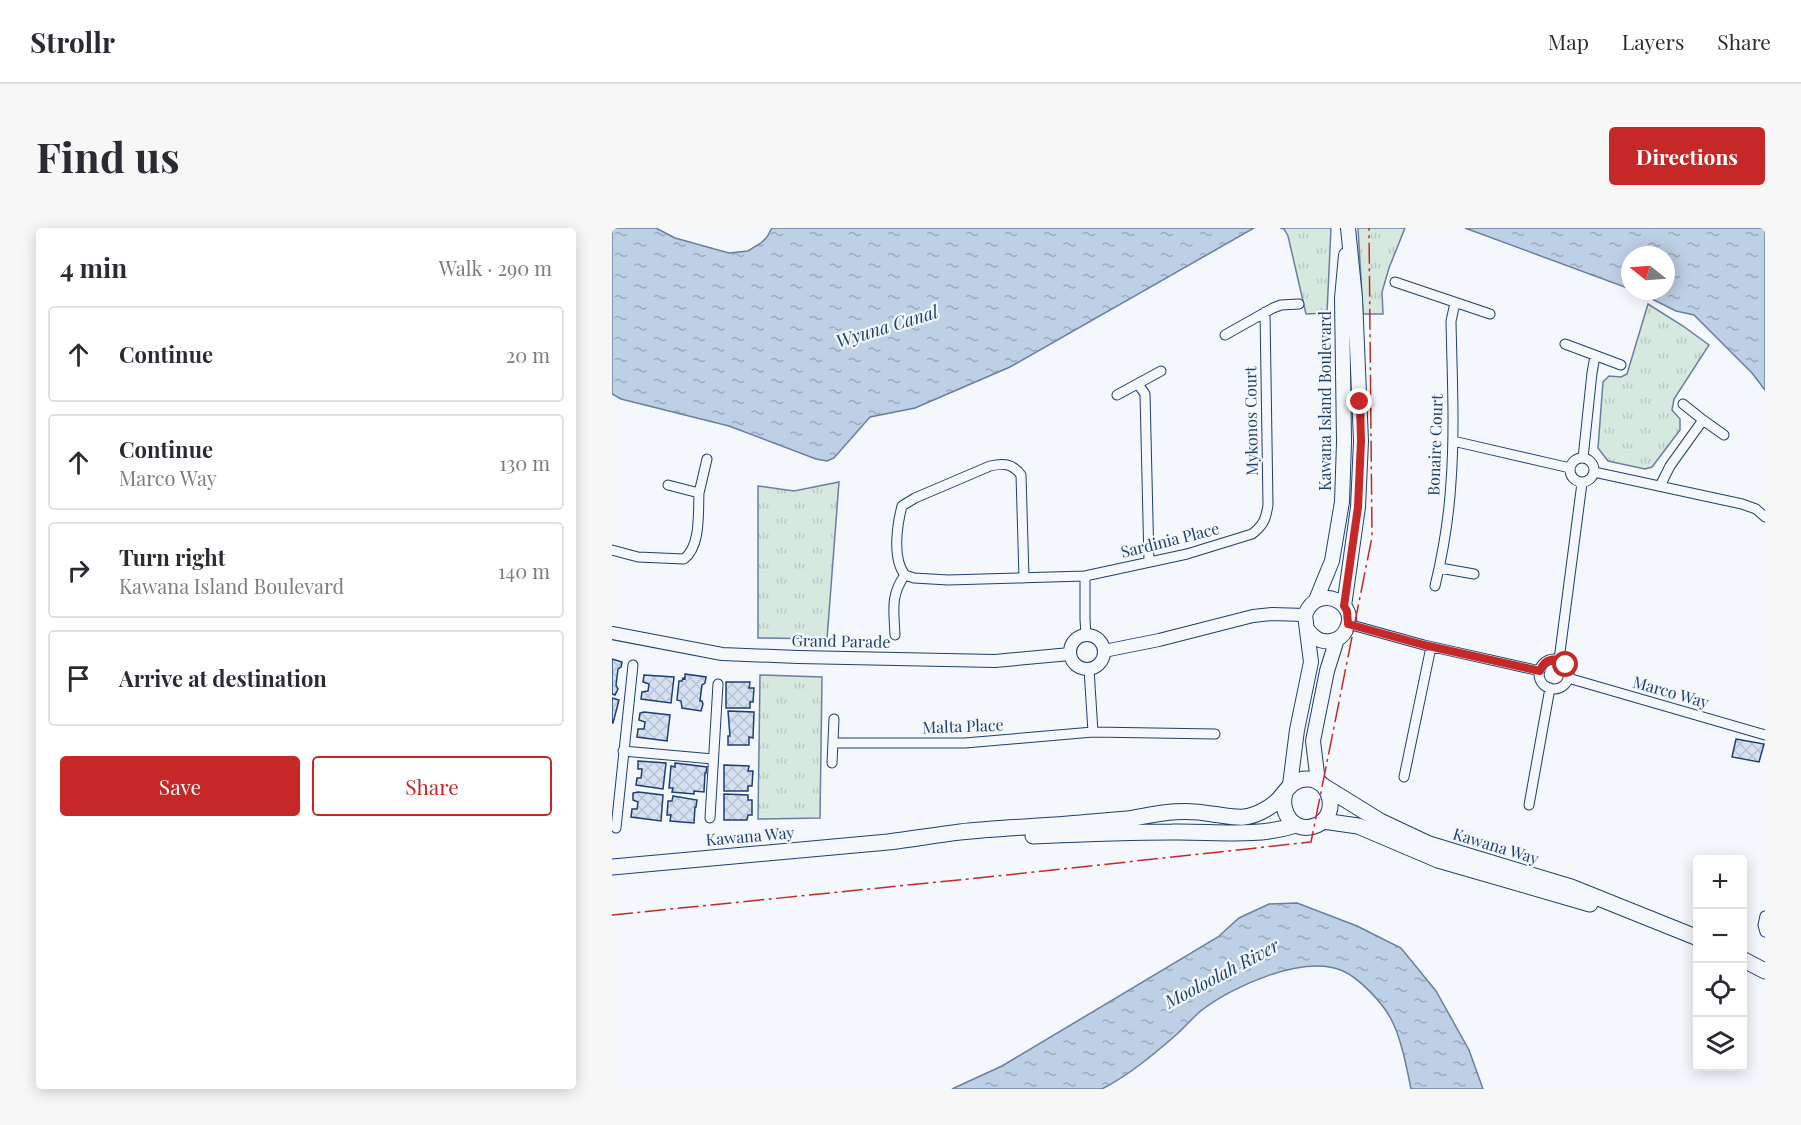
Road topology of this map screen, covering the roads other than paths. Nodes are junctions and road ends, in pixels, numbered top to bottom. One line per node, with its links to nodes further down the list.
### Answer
1 (1348, 231): 36 (main road, Kawana Island Boulevard); 37 (main road, Kawana Island Boulevard)
2 (1395, 282): 3 (street)
3 (1455, 303): 6 (street); 17 (street, Bonaire Court)
4 (1299, 304): 5 (street)
5 (1265, 312): 7 (street); 27 (street, Mykonos Court)
6 (1490, 314)
7 (1225, 335)
8 (1565, 344): 9 (street)
9 (1595, 357): 10 (street); 18 (street)
10 (1621, 365)
11 (1161, 371): 12 (street)
12 (1138, 384): 13 (street); 29 (street)
13 (1117, 395)
14 (1683, 404): 15 (street)
15 (1703, 420): 16 (street); 24 (street)
16 (1724, 435)
17 (1453, 441): 20 (street); 30 (street, Bonaire Court)
18 (1583, 458): 20 (street); 21 (street)
19 (706, 459): 25 (street)
20 (1570, 468): 22 (street)
21 (1594, 472): 22 (street); 24 (street)
22 (1582, 483): 47 (street)
23 (668, 485): 25 (street)
24 (1660, 486): 26 (street)
25 (699, 493): 28 (street)
26 (1765, 517)
27 (1260, 528): 29 (street, Sardinia Place)
28 (612, 550)
29 (1149, 562): 33 (street, Sardinia Place)
30 (1440, 568): 31 (street); 35 (street, Bonaire Court)
31 (1474, 574)
32 (905, 575): 34 (street, Sardinia Place); 34 (street); 41 (street)
33 (1085, 576): 34 (street, Sardinia Place); 42 (street)
34 (1024, 578)
35 (1436, 586)
36 (1316, 600): 37 (main road); 38 (main road)
37 (1344, 606): 39 (main road)
38 (1306, 622): 43 (main road); 45 (street); 65 (main road)
39 (1348, 624): 43 (main road); 44 (street)
40 (612, 633): 46 (street, Grand Parade)
41 (895, 635)
42 (1086, 635): 45 (street); 46 (street)
43 (1337, 639): 64 (main road)
44 (1431, 647): 50 (street); 63 (street)
45 (1104, 651): 49 (street)
46 (1070, 654): 49 (street)
47 (1559, 660): 50 (street); 51 (street)
48 (633, 665): 59 (street)
49 (1089, 669): 55 (street)
50 (1540, 671): 53 (street)
51 (1568, 678): 53 (street); 57 (street, Marco Way)
52 (718, 684): 60 (street)
53 (1550, 688): 66 (street)
54 (834, 719): 58 (street)
55 (1093, 732): 56 (street, Malta Place); 58 (street, Malta Place)
56 (1215, 734)
57 (1765, 735)
58 (833, 743): 61 (street)
59 (624, 751): 60 (street); 62 (street)
60 (713, 759): 67 (street)
61 (832, 763)
62 (617, 764): 70 (street)
63 (1404, 777)
64 (1321, 784): 65 (main road); 68 (main road); 74 (main road, Kawana Way)
65 (1287, 789): 69 (main road); 71 (main road)
66 (1529, 805)
67 (710, 818)
68 (1323, 821): 69 (main road); 74 (main road, Kawana Way)
69 (1296, 825): 71 (main road)
70 (616, 828)
71 (890, 841): 72 (main road, Kawana Way)
72 (612, 867)
73 (1765, 916): 75 (street)
74 (1665, 925): 76 (main road, Kawana Way)
75 (1765, 932)
76 (1693, 936)
77 (1747, 961): 78 (main road)
78 (1765, 971)

